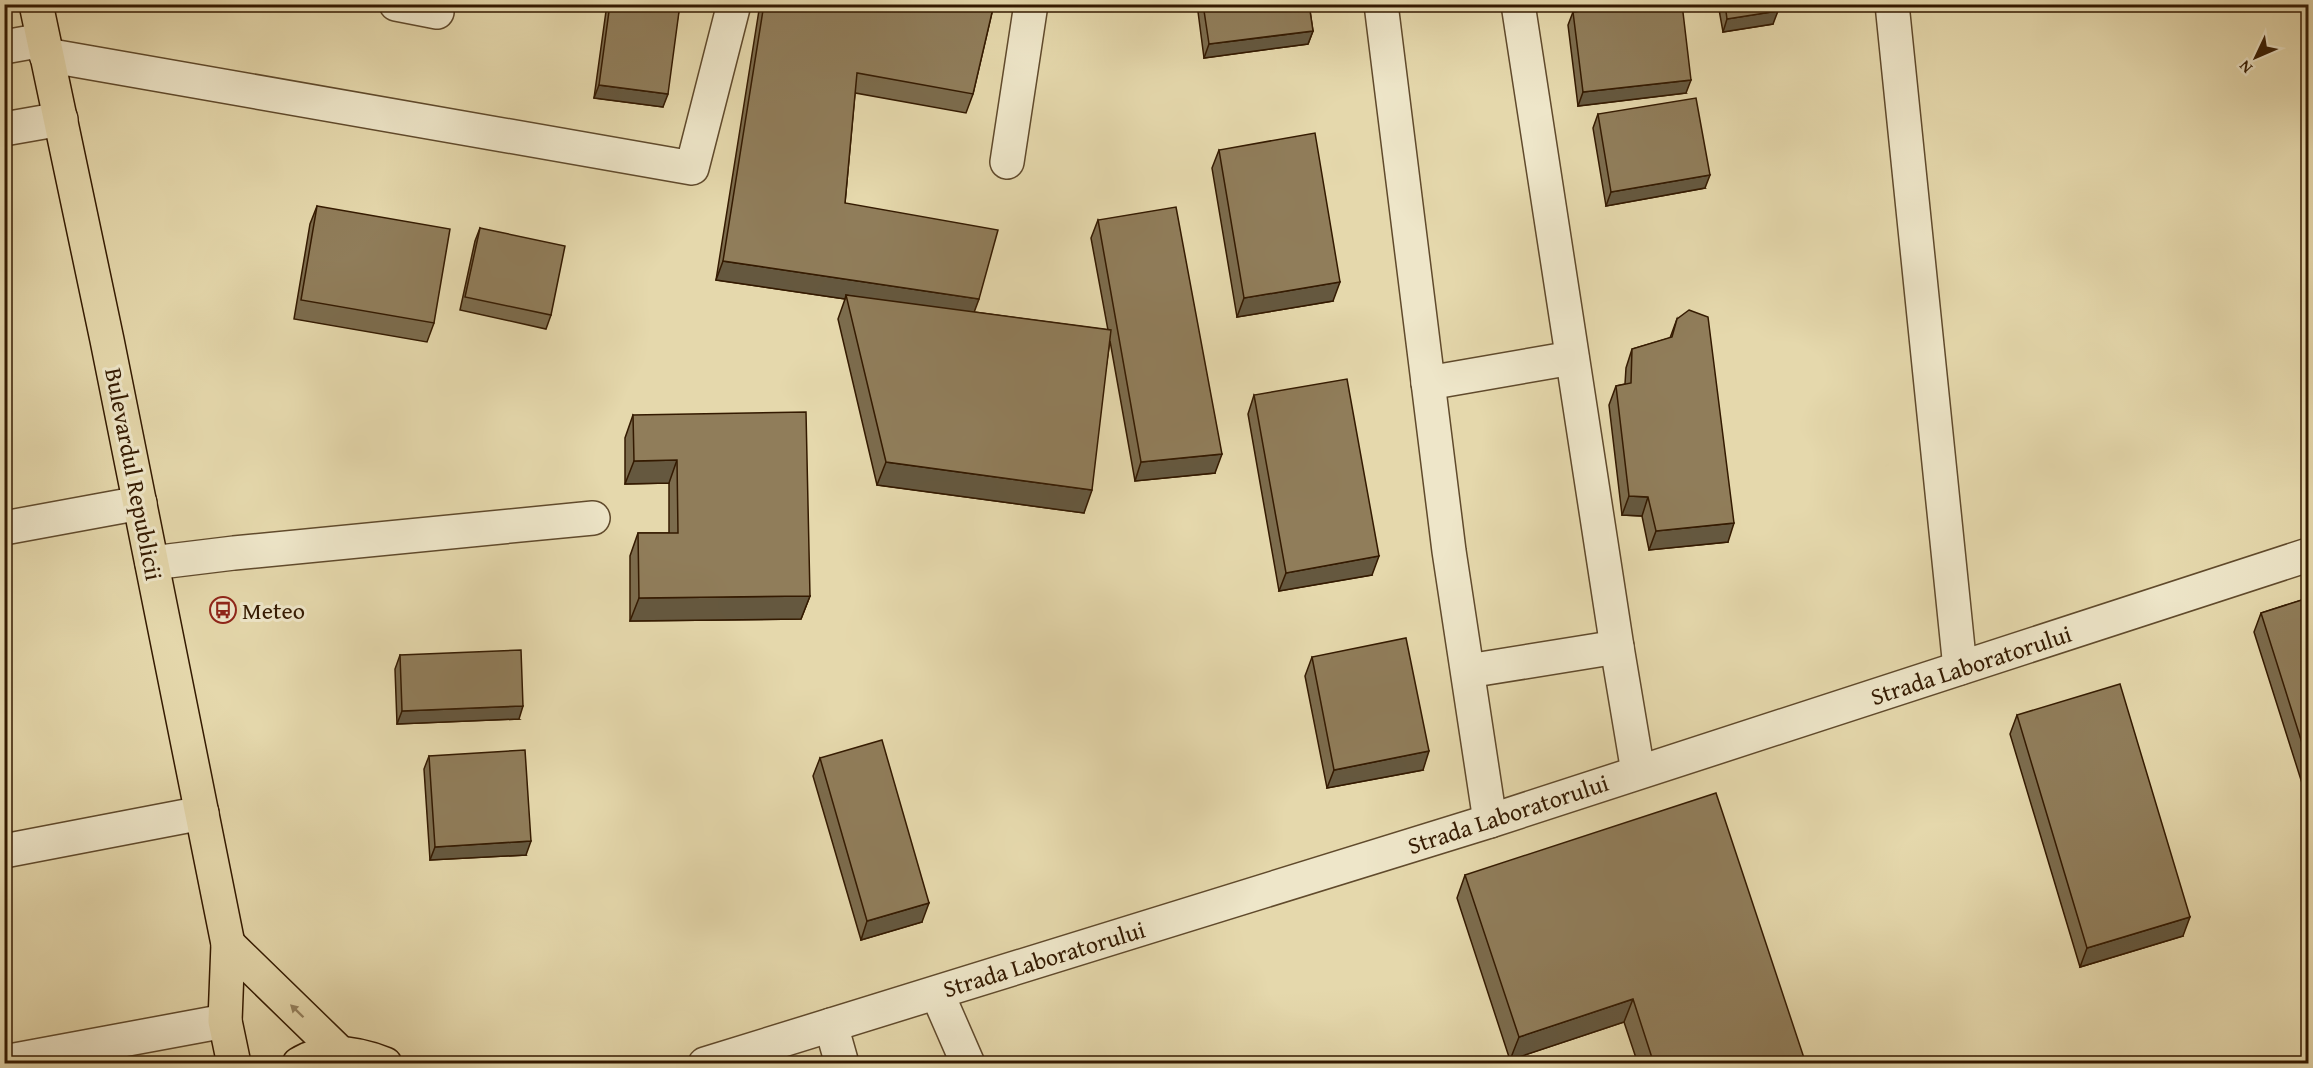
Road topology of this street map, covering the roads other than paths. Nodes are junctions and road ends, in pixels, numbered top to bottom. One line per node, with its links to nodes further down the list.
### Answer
1 (36, 4): 10 (main road, Bulevardul Republicii)
2 (396, 4): 8 (street)
3 (734, 4): 10 (street)
4 (1031, 4): 13 (street)
5 (1381, 4): 15 (street)
6 (1518, 4): 14 (street)
7 (1892, 4): 22 (street)
8 (437, 12)
9 (4, 47): 10 (street)
10 (45, 47): 11 (main road, Bulevardul Republicii)
11 (61, 119): 12 (street); 16 (main road, Bulevardul Republicii)
12 (4, 129)
13 (1007, 162)
14 (1572, 358): 15 (street); 21 (street)
15 (1428, 383): 23 (street)
16 (140, 503): 18 (street); 20 (main road, Bulevardul Republicii)
17 (593, 518): 20 (street)
18 (4, 528)
19 (2308, 555): 22 (street, Strada Laboratorului)
20 (152, 563): 25 (main road, Bulevardul Republicii)
21 (1617, 647): 23 (street); 24 (street)
22 (1960, 669): 24 (street, Strada Laboratorului)
23 (1468, 671): 26 (street)
24 (1638, 772): 26 (street, Strada Laboratorului)
25 (202, 813): 27 (street); 28 (main road, Bulevardul Republicii)
26 (1490, 821): 29 (street, Strada Laboratorului)
27 (4, 851)
28 (228, 944): 30 (main road, Bulevardul Republicii); 32 (main road, one-way to 28)
29 (937, 993): 31 (street, Strada Laboratorului); 39 (street)
30 (225, 1021): 33 (street); 34 (main road, Bulevardul Republicii)
31 (831, 1025): 37 (street, Strada Laboratorului); 38 (street)
32 (339, 1052): 35 (main road); 36 (main road)
33 (4, 1062)
34 (234, 1064)
35 (299, 1064)
36 (385, 1064)
37 (705, 1064)
38 (842, 1064)
39 (968, 1064)

